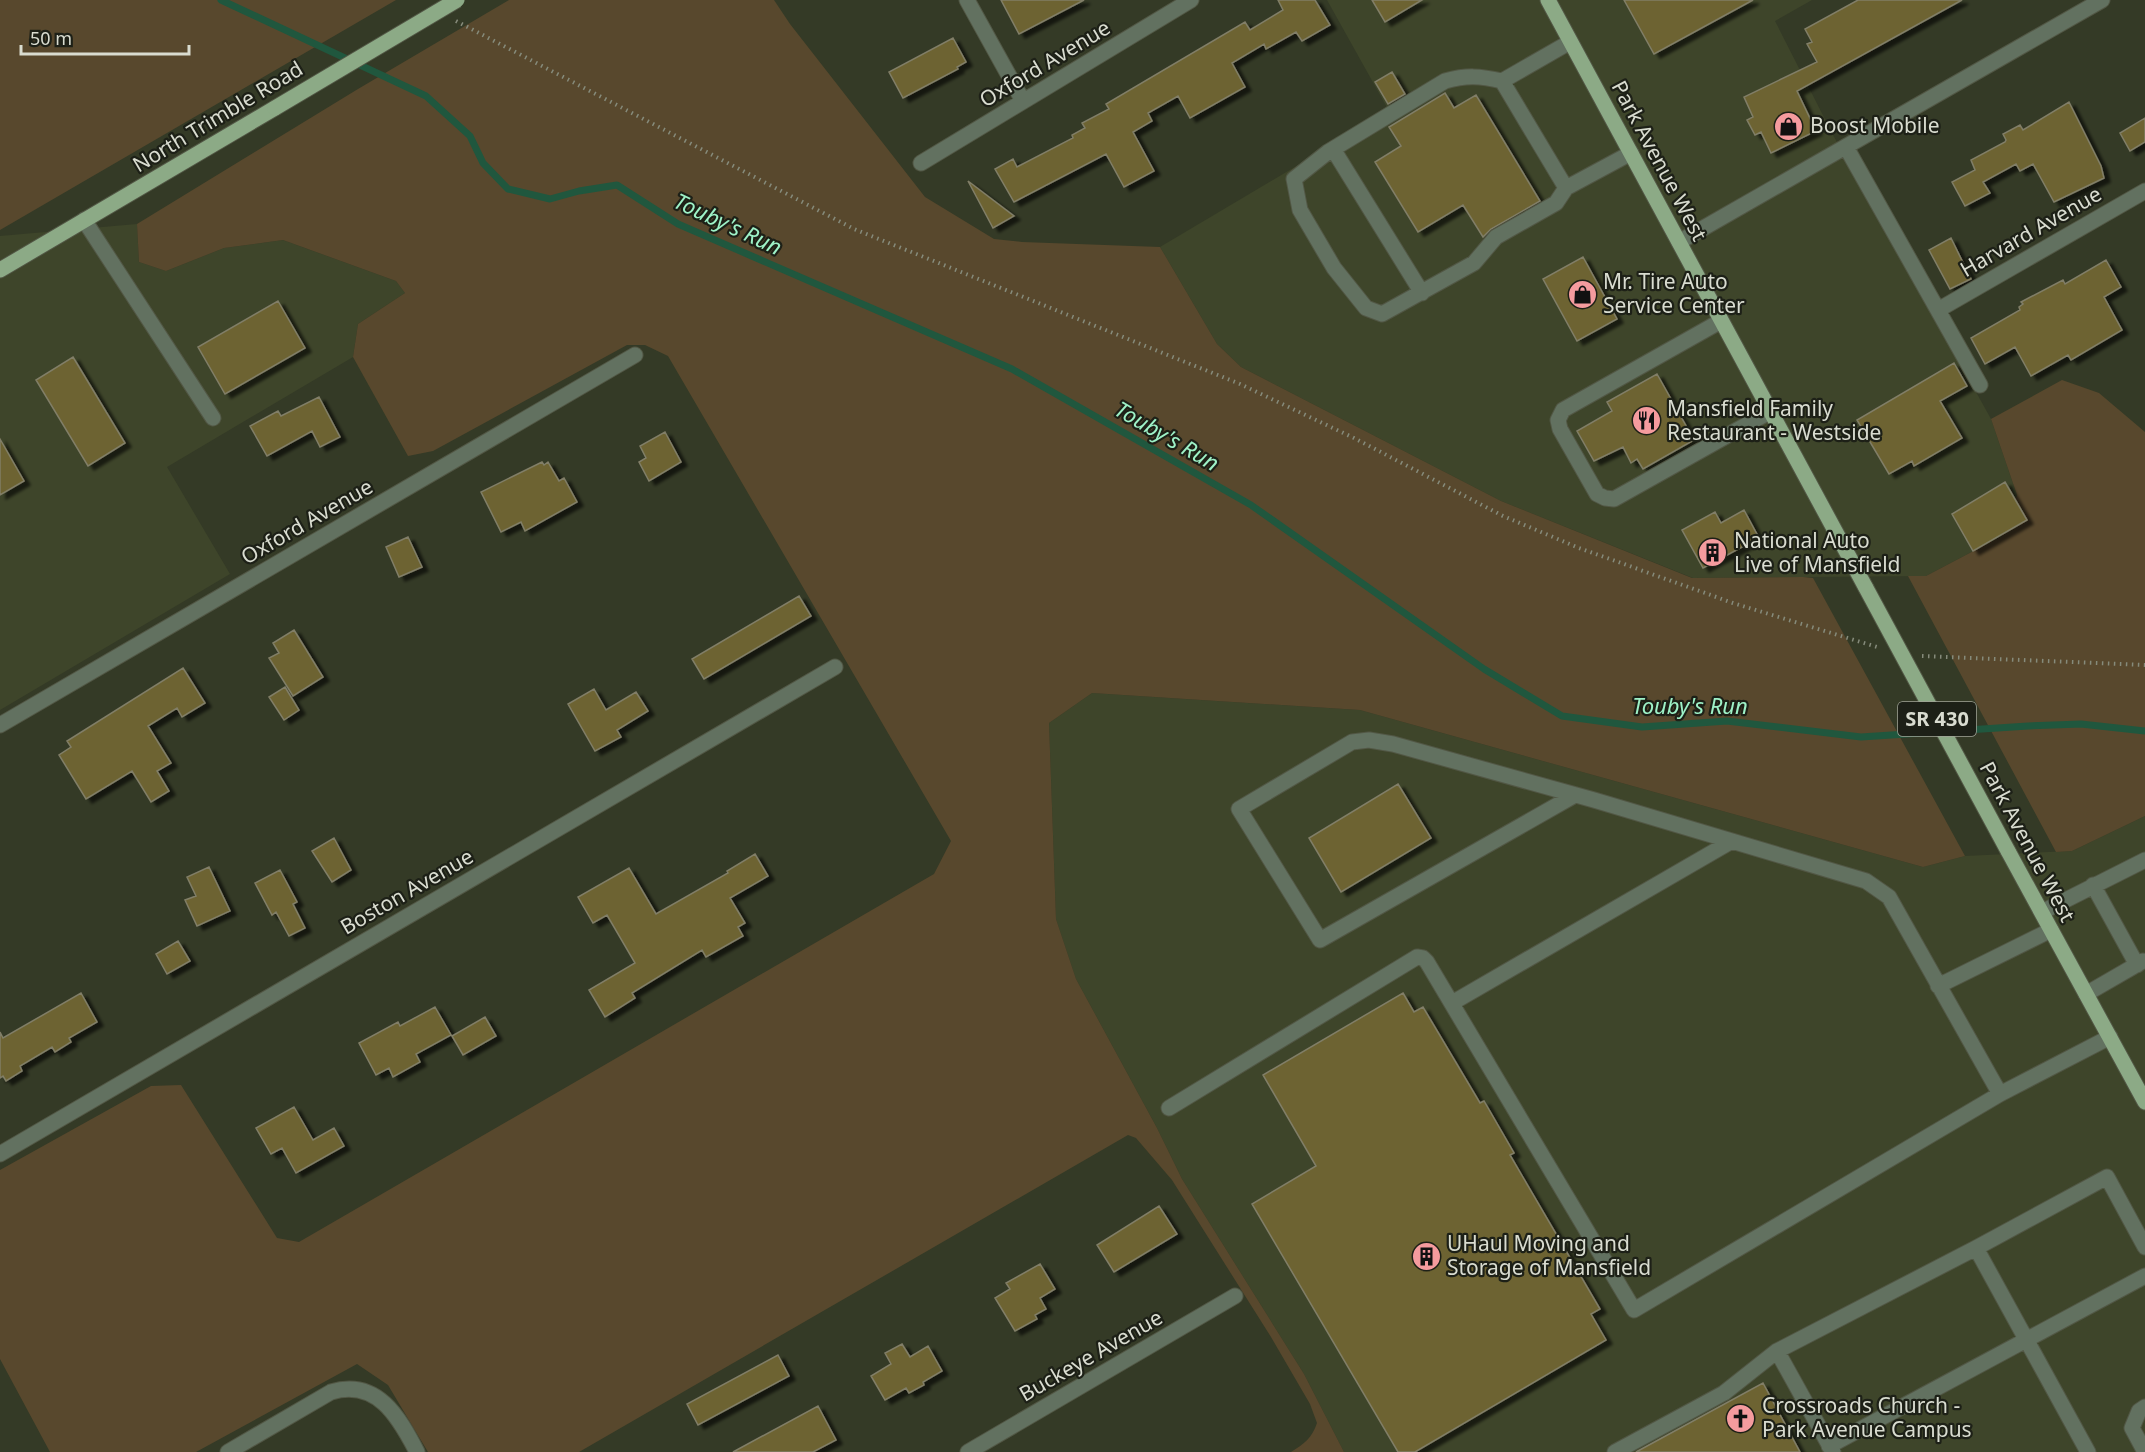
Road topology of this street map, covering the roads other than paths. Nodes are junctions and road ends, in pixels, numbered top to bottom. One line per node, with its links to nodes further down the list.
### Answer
1 (457, 0): 15 (main road, North Trimble Road, bridge)
2 (967, 0): 8 (street)
3 (1191, 0): 8 (street, Oxford Avenue)
4 (1548, 0): 6 (main road, Park Avenue West / SR 430)
5 (2102, 0): 9 (street)
6 (1570, 42): 7 (street); 11 (main road, Park Avenue West / SR 430)
7 (1502, 81): 10 (street); 13 (street)
8 (1023, 101): 12 (street, Oxford Avenue)
9 (1846, 147): 16 (street); 19 (street)
10 (1333, 148): 18 (street); 18 (street)
11 (1631, 153): 13 (street); 16 (main road, Park Avenue West / SR 430)
12 (921, 163)
13 (1566, 188): 18 (street)
14 (2145, 191): 19 (street, Harvard Avenue)
15 (84, 220): 17 (main road, North Trimble Road); 24 (street)
16 (1679, 242): 20 (main road, Park Avenue West / SR 430)
17 (0, 270)
18 (1422, 293)
19 (1938, 310): 22 (street)
20 (1721, 321): 23 (main road, Park Avenue West / SR 430); 23 (street)
21 (635, 355): 26 (street, Oxford Avenue)
22 (1980, 385)
23 (1771, 411): 31 (main road, Park Avenue West / SR 430, bridge)
24 (213, 418)
25 (835, 667): 41 (street, Boston Avenue)
26 (0, 725)
27 (1575, 795): 27 (street); 28 (street)
28 (1732, 841): 34 (street); 36 (street)
29 (2145, 860): 30 (street)
30 (2093, 885): 31 (street); 33 (street)
31 (2042, 912): 32 (main road, Park Avenue West / SR 430)
32 (2051, 930): 34 (street); 35 (main road, Park Avenue West / SR 430)
33 (2141, 963): 35 (street)
34 (1938, 986): 38 (street)
35 (2086, 994): 37 (main road, Park Avenue West / SR 430)
36 (1452, 1004): 38 (street); 40 (street)
37 (2110, 1037): 38 (street); 39 (main road, Park Avenue West / SR 430)
38 (2000, 1094)
39 (2145, 1102)
40 (1169, 1108)
41 (0, 1154)
42 (1976, 1248): 43 (street); 46 (street); 47 (street)
43 (2145, 1248)
44 (2145, 1276): 46 (street)
45 (1235, 1296): 52 (street, Buckeye Avenue)
46 (2028, 1340): 49 (street); 54 (street)
47 (1777, 1351): 49 (street); 53 (street)
48 (2145, 1407): 55 (street)
49 (1831, 1449)
50 (228, 1452): 51 (street)
51 (417, 1452)
52 (968, 1452)
53 (1615, 1452)
54 (2088, 1452)
55 (2145, 1452)

